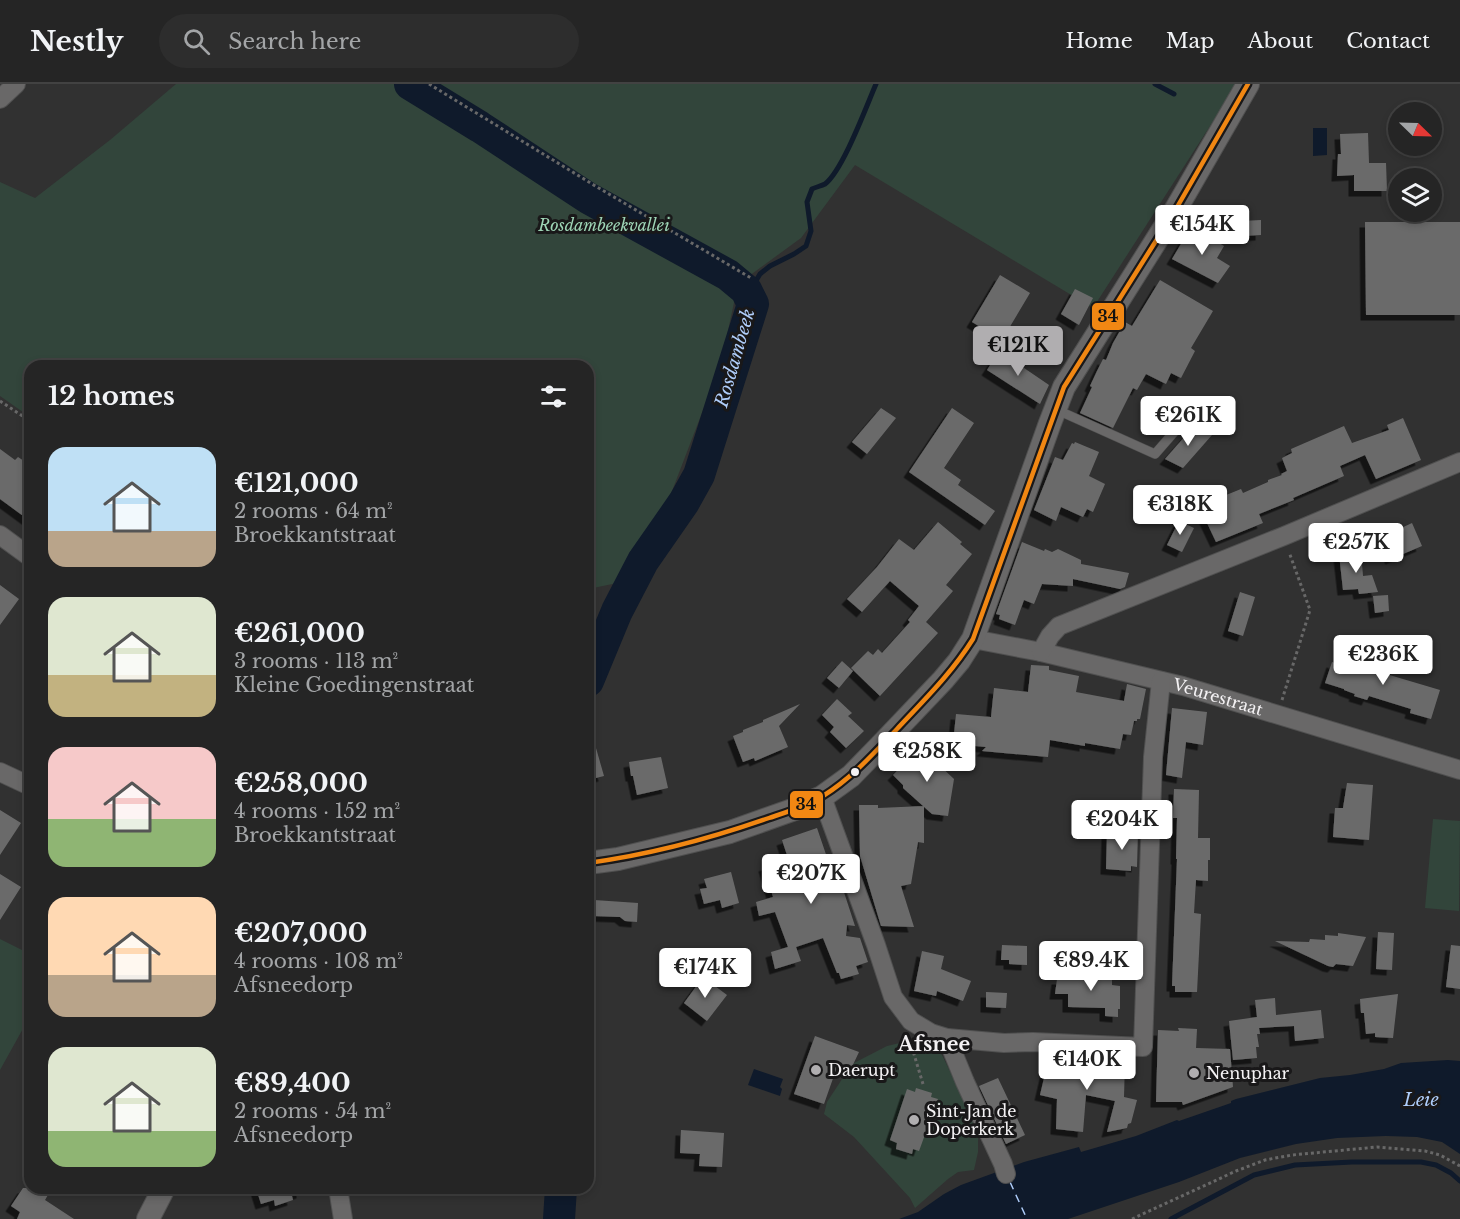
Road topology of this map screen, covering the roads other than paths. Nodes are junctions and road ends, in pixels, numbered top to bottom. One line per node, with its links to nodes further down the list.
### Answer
1 (16, 84): 3 (street)
2 (1248, 84): 4 (street)
3 (0, 99)
4 (1055, 409): 5 (lane); 9 (street)
5 (1182, 423)
6 (1460, 462): 10 (street)
7 (0, 535): 8 (street)
8 (24, 553)
9 (973, 639): 10 (street, Veurestraat); 15 (street)
10 (1041, 652): 11 (street, Veurestraat)
11 (1161, 681): 12 (street, Veurestraat); 17 (street)
12 (1460, 770)
13 (0, 772): 14 (street)
14 (24, 783)
15 (822, 797): 16 (street); 17 (street)
16 (594, 862)
17 (947, 1038): 18 (street)
18 (1006, 1174)
19 (161, 1194): 21 (street)
20 (339, 1194): 22 (street)
21 (148, 1219)
22 (343, 1219)

